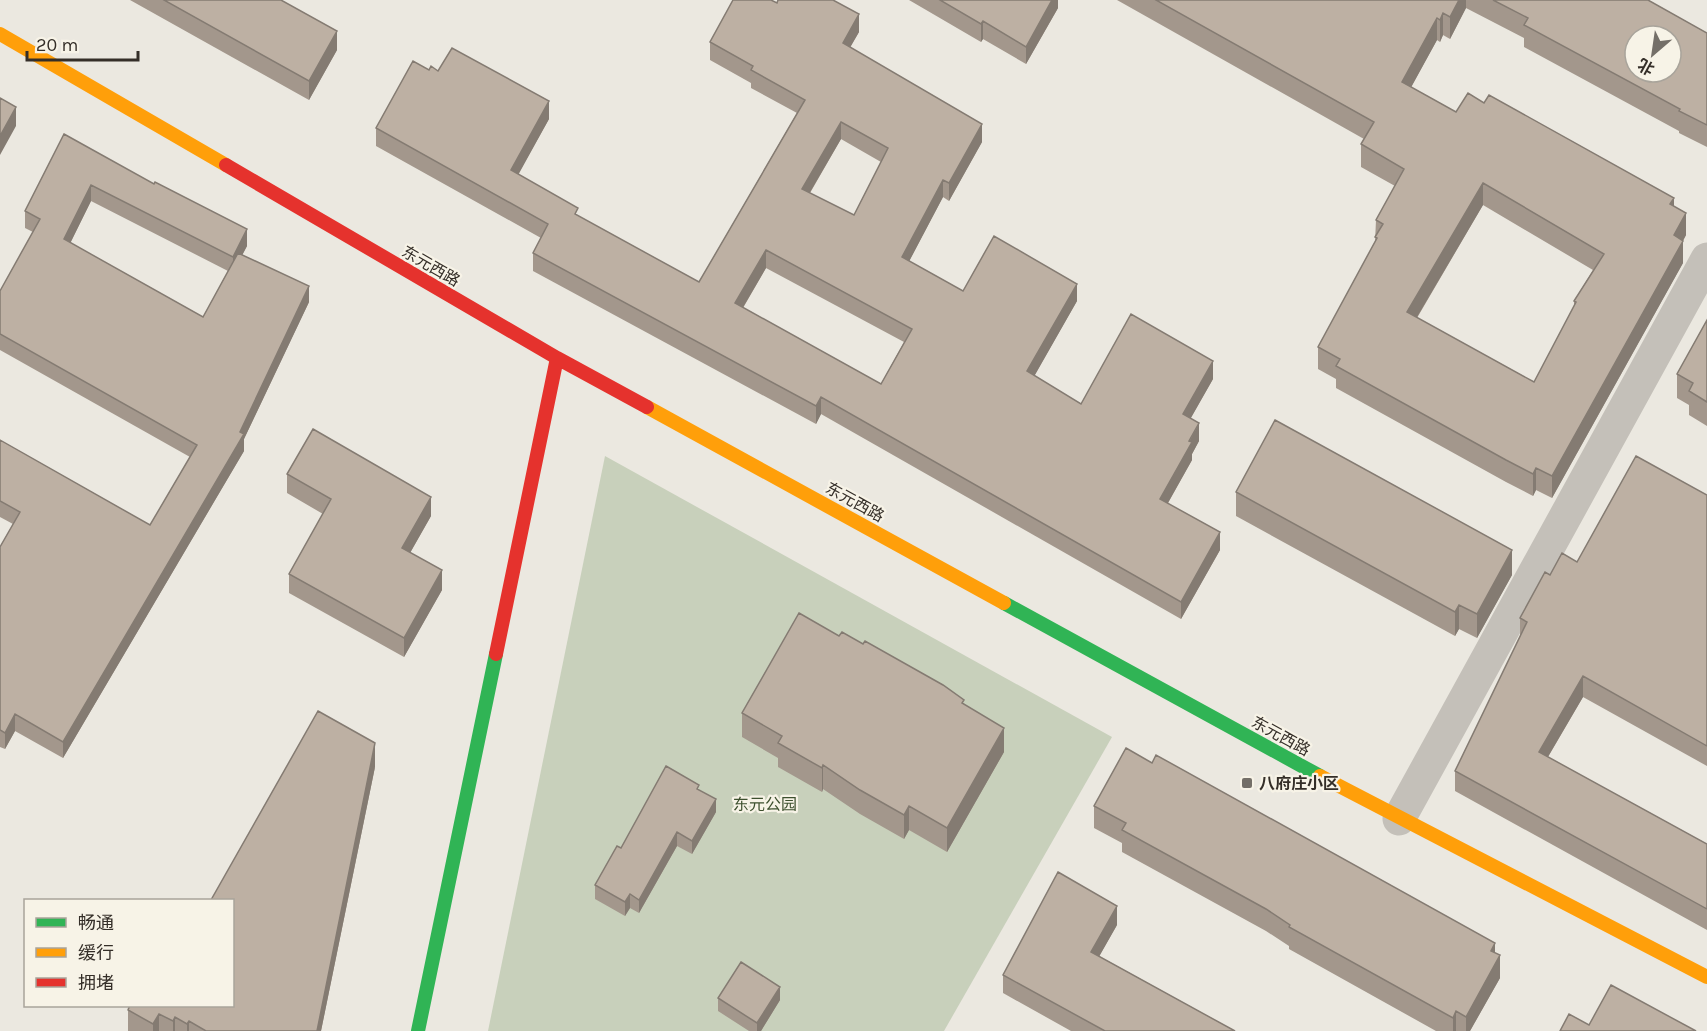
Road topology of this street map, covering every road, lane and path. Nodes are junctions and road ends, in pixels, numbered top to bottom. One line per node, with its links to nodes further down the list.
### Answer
1 (0, 34): 3 (street, 东元西路)
2 (1707, 259): 4 (street)
3 (557, 358): 4 (street, 东元西路); 6 (street)
4 (1399, 819): 5 (street, 东元西路)
5 (1707, 977)
6 (418, 1031)

